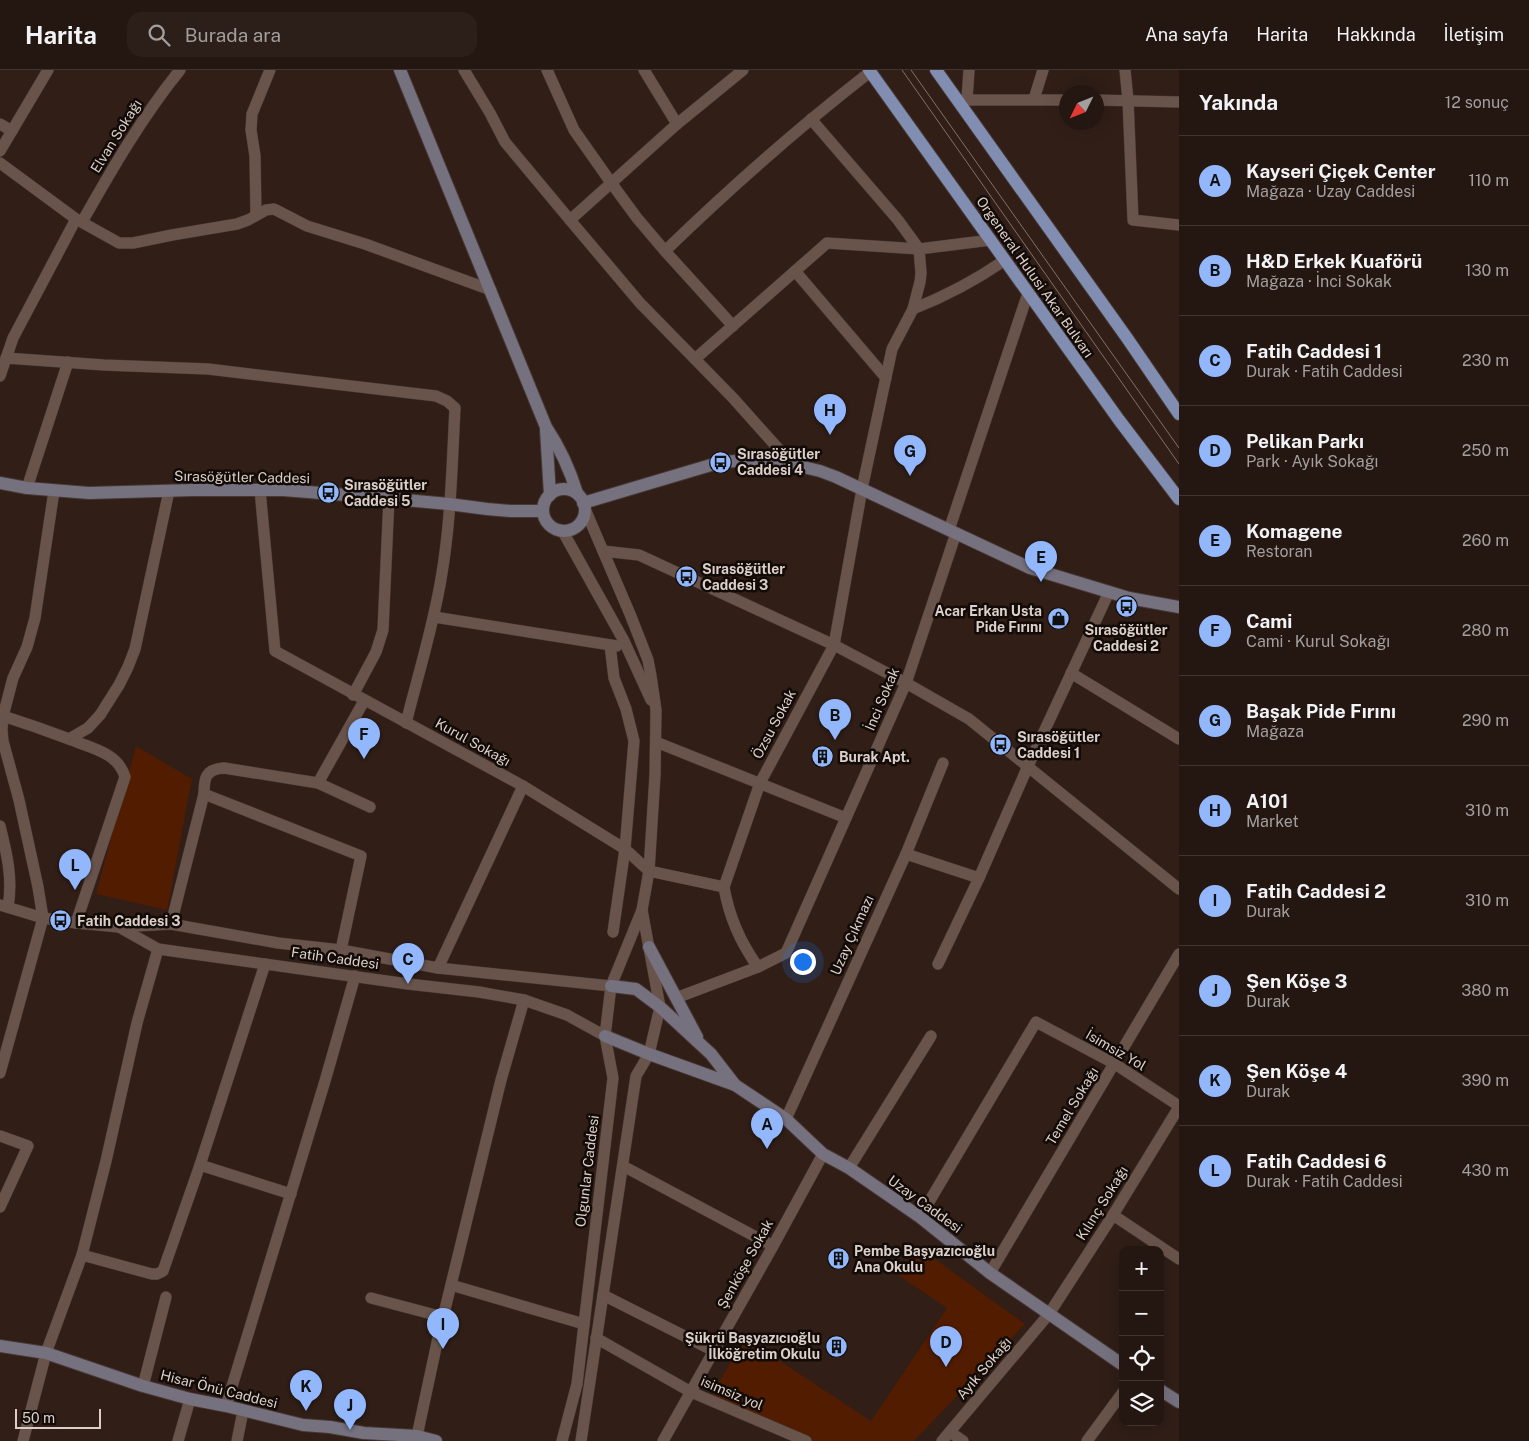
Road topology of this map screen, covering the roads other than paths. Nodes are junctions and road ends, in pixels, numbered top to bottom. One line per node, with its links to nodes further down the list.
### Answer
1 (48, 70): 23 (street)
2 (180, 70): 29 (street, Elvan Sokağı)
3 (270, 70): 27 (street)
4 (400, 70): 36 (street)
5 (464, 70): 28 (street)
6 (547, 70): 26 (street)
7 (644, 70): 22 (street)
8 (743, 70): 22 (street)
9 (936, 70): 14 (main road)
10 (969, 70): 14 (street)
11 (1043, 70): 15 (street)
12 (1125, 70): 18 (street)
13 (869, 71): 20 (street); 31 (main road, Orgeneral Hulusi Akar Bulvarı)
14 (962, 100): 15 (street); 45 (main road)
15 (1034, 100): 16 (street)
16 (1059, 100)
17 (1104, 100): 18 (street)
18 (1128, 100): 19 (street); 30 (street)
19 (1179, 102)
20 (811, 119): 32 (street); 33 (street)
21 (0, 124): 23 (street)
22 (677, 124): 26 (street)
23 (12, 131): 24 (street)
24 (0, 151)
25 (0, 163): 29 (street)
26 (612, 184): 28 (street); 33 (street)
27 (256, 215): 29 (street); 36 (street)
28 (570, 220): 41 (street)
29 (79, 221): 40 (street, Elvan Sokağı)
30 (1179, 225)
31 (991, 240): 32 (street); 34 (main road, Orgeneral Hulusi Akar Bulvarı)
32 (919, 249): 35 (street); 38 (street, Özsu Sokak)
33 (665, 251): 39 (street)
34 (1005, 260): 37 (main road, Orgeneral Hulusi Akar Bulvarı); 38 (street)
35 (795, 271): 39 (street); 44 (street)
36 (490, 290): 46 (street)
37 (1028, 293): 56 (main road, Orgeneral Hulusi Akar Bulvarı); 61 (street, İnci Sokak)
38 (913, 309): 44 (street, Özsu Sokak)
39 (733, 326): 41 (street)
40 (6, 358): 42 (street); 43 (street, Elvan Sokağı)
41 (695, 359): 47 (street)
42 (68, 362): 49 (street); 58 (street)
43 (0, 376)
44 (886, 378): 50 (street, Özsu Sokak)
45 (1179, 414)
46 (546, 428): 54 (street); 57 (street)
47 (792, 464): 50 (street); 57 (street)
48 (0, 483): 49 (street, Sırasöğütler Caddesi)
49 (27, 488): 52 (street, Sırasöğütler Caddesi)
50 (862, 489): 61 (street); 67 (street, Özsu Sokak)
51 (260, 490): 53 (street, Sırasöğütler Caddesi); 55 (street, Sırasöğütler Caddesi); 71 (street, Kurul Sokağı)
52 (54, 491): 53 (street, Sırasöğütler Caddesi); 74 (street)
53 (169, 491): 77 (street)
54 (550, 495): 57 (street); 59 (street)
55 (389, 498): 58 (street, Sırasöğütler Caddesi); 71 (street)
56 (1179, 499)
57 (582, 502): 60 (street); 62 (street, Olgunlar Caddesi)
58 (449, 504): 59 (street, Sırasöğütler Caddesi); 65 (street)
59 (543, 511): 60 (street)
60 (562, 530): 68 (street)
61 (953, 532): 63 (street); 70 (street, İnci Sokak)
62 (603, 551): 67 (street); 73 (street, Olgunlar Caddesi)
63 (1109, 592): 64 (street); 69 (street)
64 (1179, 607)
65 (434, 617): 66 (street); 75 (street)
66 (610, 645): 68 (street); 89 (street)
67 (834, 645): 70 (street); 83 (street, Özsu Sokak)
68 (628, 649): 73 (street)
69 (1071, 673): 76 (street); 81 (street)
70 (906, 683): 81 (street); 87 (street, İnci Sokak)
71 (353, 695): 72 (street, Kurul Sokağı)
72 (364, 701): 75 (street, Kurul Sokağı); 82 (street)
73 (656, 710): 78 (street, Olgunlar Caddesi)
74 (3, 716): 77 (street); 79 (street)
75 (406, 723): 84 (street, Kurul Sokağı)
76 (1179, 739)
77 (69, 740): 98 (street)
78 (656, 742): 83 (street); 91 (street, Olgunlar Caddesi)
79 (3, 754): 97 (street)
80 (943, 763): 90 (street, Uzay Çıkmazı)
81 (1028, 766): 92 (street); 94 (street)
82 (318, 783): 85 (street); 86 (street)
83 (760, 783): 87 (street); 93 (street, Özsu Sokak)
84 (523, 786): 89 (street, Kurul Sokağı); 109 (street)
85 (204, 794): 99 (street); 104 (street)
86 (370, 807)
87 (846, 818): 108 (street, İnci Sokak)
88 (0, 826): 95 (street)
89 (625, 849): 91 (street, Kurul Sokağı); 101 (street)
90 (906, 854): 92 (street); 123 (street, Uzay Çıkmazı)
91 (649, 871): 93 (street); 96 (street, Olgunlar Caddesi)
92 (979, 878): 107 (street)
93 (724, 887): 108 (street)
94 (1179, 889)
95 (4, 906): 97 (street, Fatih Caddesi)
96 (642, 910): 102 (street, Olgunlar Caddesi); 111 (street, Olgunlar Caddesi)
97 (43, 918): 98 (street, Fatih Caddesi); 120 (street)
98 (76, 923): 100 (street, Fatih Caddesi)
99 (171, 924): 100 (street, Fatih Caddesi); 104 (street, Fatih Caddesi)
100 (119, 927): 103 (street, Fatih Caddesi)
101 (613, 932)
102 (649, 947): 112 (street); 114 (street, Olgunlar Caddesi)
103 (158, 949): 106 (street, Fatih Caddesi); 134 (street)
104 (341, 950): 109 (street, Fatih Caddesi)
105 (1179, 954): 119 (street, Temel Sokağı)
106 (265, 964): 110 (street, Fatih Caddesi); 126 (street)
107 (938, 964)
108 (758, 967): 112 (street)
109 (438, 968): 111 (street, Fatih Caddesi)
110 (355, 976): 113 (street, Fatih Caddesi); 129 (street)
111 (611, 986): 114 (street, Uzay Caddesi); 115 (street, Olgunlar Caddesi)
112 (676, 998): 117 (street)
113 (524, 1000): 115 (street, Fatih Caddesi); 137 (street)
114 (660, 1007): 117 (street, Uzay Caddesi); 118 (street, Olgunlar Caddesi)
115 (606, 1036): 118 (street, Uzay Caddesi); 143 (street, Olgunlar Caddesi)
116 (930, 1036): 128 (street)
117 (702, 1046): 121 (street, Uzay Caddesi)
118 (649, 1054): 121 (street, Uzay Caddesi); 127 (street, Olgunlar Caddesi)
119 (1115, 1064): 122 (street, İsimsiz Yol); 132 (street, İsimsiz Yol); 136 (street, Temel Sokağı)
120 (0, 1073)
121 (735, 1085): 123 (street, Uzay Caddesi)
122 (1179, 1107): 131 (street, Kılınç Sokağı)
123 (786, 1119): 125 (street, Uzay Caddesi)
124 (0, 1136): 130 (street)
125 (823, 1154): 128 (street, Uzay Caddesi); 133 (street, Şenköşe Sokak)
126 (200, 1165): 129 (street); 134 (street)
127 (623, 1166): 133 (street); 138 (street, Olgunlar Caddesi)
128 (849, 1168): 132 (street, Uzay Caddesi)
129 (291, 1194): 155 (street)
130 (0, 1207)
131 (1113, 1214): 135 (street); 141 (street, Kılınç Sokağı)
132 (920, 1217): 136 (street, Uzay Caddesi)
133 (773, 1246): 146 (street, Şenköşe Sokak)
134 (82, 1255): 147 (street)
135 (1179, 1259)
136 (990, 1273): 141 (street, Uzay Caddesi)
137 (451, 1285): 142 (street); 143 (street)
138 (603, 1295): 144 (street, Olgunlar Caddesi); 146 (street)
139 (166, 1297): 149 (street)
140 (371, 1298): 142 (street)
141 (1049, 1314): 148 (street, Uzay Caddesi); 157 (street, Ayık Sokağı)
142 (443, 1317): 158 (street)
143 (584, 1324): 164 (street, Olgunlar Caddesi)
144 (596, 1338): 150 (street, isimsiz yol); 165 (street, Olgunlar Caddesi)
145 (0, 1346): 147 (street, Hisar Önü Caddesi)
146 (714, 1351): 150 (street, Şenköşe Sokak)
147 (46, 1353): 149 (street, Hisar Önü Caddesi); 160 (street)
148 (1119, 1362)
149 (143, 1386): 153 (street, Hisar Önü Caddesi)
150 (691, 1392): 166 (street, Şenköşe Sokak); 167 (street, isimsiz yol)
151 (1164, 1393): 154 (street)
152 (1119, 1398): 170 (street)
153 (190, 1399): 155 (street, Hisar Önü Caddesi); 161 (street)
154 (1179, 1402)
155 (226, 1406): 156 (street, Hisar Önü Caddesi)
156 (243, 1411): 159 (street, Hisar Önü Caddesi); 162 (street)
157 (950, 1432): 168 (street, Ayık Sokağı); 169 (street)
158 (417, 1436): 159 (street, Hisar Önü Caddesi); 163 (street, Hisar Önü Caddesi)
159 (363, 1437)
160 (23, 1441)
161 (178, 1441)
162 (236, 1441)
163 (436, 1441)
164 (562, 1441)
165 (581, 1441)
166 (663, 1441)
167 (806, 1441)
168 (942, 1441)
169 (963, 1441)
170 (1088, 1441)

